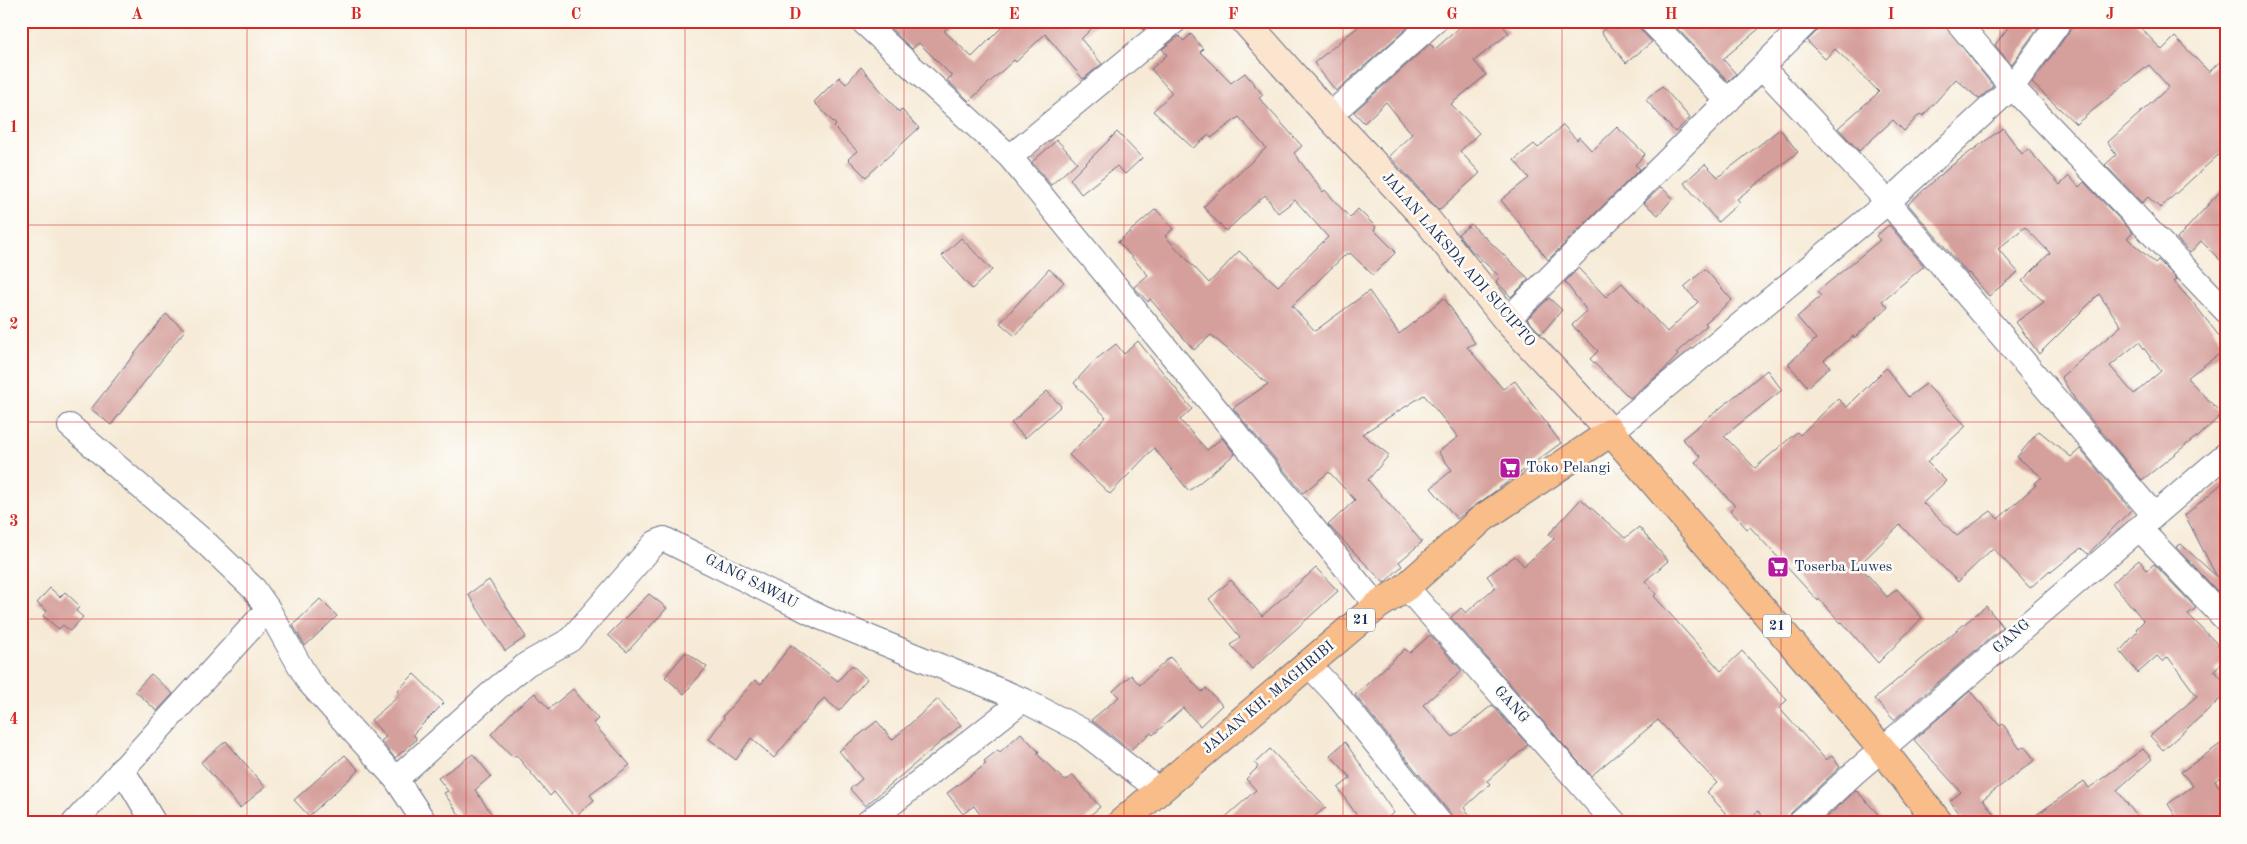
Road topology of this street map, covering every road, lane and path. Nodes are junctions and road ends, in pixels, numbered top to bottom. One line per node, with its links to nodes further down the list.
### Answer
1 (862, 21): 13 (street)
2 (1175, 21): 13 (street)
3 (1245, 21): 12 (street, JALAN LAKSDA ADI SUCIPTO)
4 (1435, 21): 12 (street)
5 (1651, 21): 11 (street)
6 (1808, 21): 9 (street)
7 (1957, 21): 10 (street)
8 (2060, 21): 10 (street)
9 (1762, 67): 11 (street); 14 (street)
10 (2012, 87): 14 (street); 15 (street)
11 (1728, 101): 16 (street)
12 (1329, 116): 16 (street, JALAN LAKSDA ADI SUCIPTO)
13 (1010, 157): 22 (street)
14 (1888, 202): 18 (street); 20 (street)
15 (2226, 311)
16 (1508, 320): 18 (street, JALAN LAKSDA ADI SUCIPTO)
17 (70, 426): 23 (street)
18 (1611, 432): 21 (highway, JALAN KH. MAGHRIBI / 21); 27 (highway, 21)
19 (2226, 454): 20 (street, GANG)
20 (2147, 521): 24 (street); 27 (street, GANG)
21 (1406, 587): 22 (highway, JALAN KH. MAGHRIBI / 21); 37 (street, GANG)
22 (1377, 606): 25 (highway, JALAN KH. MAGHRIBI / 21)
23 (268, 609): 28 (street); 29 (street)
24 (2226, 620)
25 (1309, 665): 30 (highway, JALAN KH. MAGHRIBI / 21); 36 (street)
26 (1023, 700): 29 (street, GANG SAWAU); 30 (street, GANG SAWAU); 34 (street)
27 (1882, 748): 38 (street, GANG); 39 (highway, 21)
28 (122, 769): 31 (street); 32 (street)
29 (396, 780): 33 (street)
30 (1160, 791): 35 (highway, JALAN KH. MAGHRIBI / 21)
31 (74, 823)
32 (154, 823)
33 (425, 823)
34 (867, 823)
35 (1121, 823)
36 (1440, 823)
37 (1615, 823)
38 (1800, 823)
39 (1939, 823)

